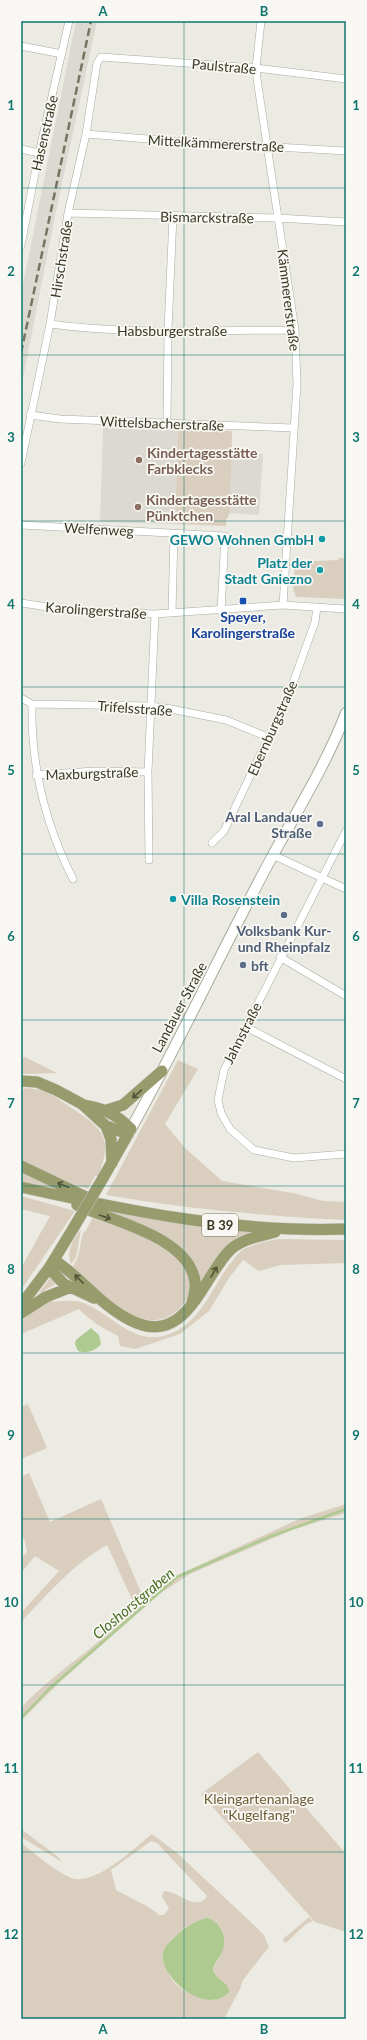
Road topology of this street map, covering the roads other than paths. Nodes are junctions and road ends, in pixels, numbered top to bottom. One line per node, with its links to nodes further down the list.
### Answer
1 (69, 21): 4 (street, Hasenstraße)
2 (261, 21): 6 (street, Kämmererstraße)
3 (21, 46): 4 (street)
4 (62, 54): 12 (street, Hasenstraße)
5 (101, 57): 6 (street, Paulstraße); 8 (street, Hirschstraße)
6 (256, 68): 7 (street, Paulstraße); 9 (street, Kämmererstraße)
7 (346, 79)
8 (86, 134): 9 (street, Mittelkämmererstraße); 13 (street, Hirschstraße)
9 (266, 146): 11 (street, Mittelkämmererstraße); 15 (street, Kämmererstraße)
10 (21, 148): 12 (street)
11 (346, 151)
12 (39, 153): 17 (street, Hasenstraße)
13 (68, 214): 14 (street, Bismarckstraße); 18 (street, Hirschstraße)
14 (173, 216): 15 (street, Bismarckstraße); 19 (street)
15 (278, 218): 16 (street, Bismarckstraße); 20 (street, Kämmererstraße)
16 (346, 222)
17 (21, 245)
18 (50, 324): 19 (street, Habsburgerstraße); 21 (street, Hirschstraße)
19 (168, 330): 20 (street, Habsburgerstraße); 22 (street)
20 (296, 330): 23 (street, Kämmererstraße)
21 (30, 415): 22 (street, Wittelsbacherstraße); 24 (street, Hirschstraße)
22 (167, 423): 23 (street, Wittelsbacherstraße)
23 (294, 428): 28 (street, Kämmererstraße)
24 (21, 463)
25 (21, 525): 26 (street, Welfenweg)
26 (174, 534): 31 (street, Welfenweg); 32 (street)
27 (21, 603): 33 (street, Karolingerstraße)
28 (282, 605): 29 (street, Karolingerstraße); 31 (street, Karolingerstraße)
29 (317, 607): 30 (street, Karolingerstraße); 38 (street, Ebernburgstraße)
30 (346, 609)
31 (221, 611): 32 (street, Karolingerstraße)
32 (172, 613): 33 (street, Karolingerstraße)
33 (155, 614): 36 (street)
34 (21, 698): 35 (street, Trifelsstraße)
35 (32, 704): 36 (street, Trifelsstraße); 40 (street)
36 (151, 706): 38 (street, Trifelsstraße); 39 (street)
37 (346, 713): 43 (main road, Landauer Straße)
38 (270, 738): 42 (street, Ebernburgstraße)
39 (148, 772): 40 (street, Maxburgstraße); 44 (street)
40 (36, 775): 46 (street)
41 (346, 831): 45 (street, Jahnstraße)
42 (212, 843)
43 (273, 855): 45 (street); 51 (main road, Landauer Straße)
44 (150, 860)
45 (322, 877): 47 (street); 48 (street, Jahnstraße)
46 (73, 879)
47 (346, 890)
48 (280, 957): 49 (street); 50 (street, Jahnstraße)
49 (346, 996)
50 (246, 1026): 52 (street); 58 (street, Jahnstraße)
51 (162, 1070): 55 (main road, one-way to 55); 57 (main road, Landauer Straße)
52 (346, 1079)
53 (21, 1081): 54 (main road)
54 (82, 1104): 55 (main road); 56 (main road)
55 (107, 1110): 57 (main road)
56 (106, 1126): 57 (main road); 59 (main road)
57 (130, 1131): 59 (main road, Landauer Straße)
58 (346, 1154)
59 (112, 1163): 66 (main road, Landauer Straße, bridge)
60 (21, 1166): 63 (main road, one-way to 60)
61 (21, 1187): 62 (main road, B 39)
62 (57, 1195): 63 (main road, B 39); 69 (main road, one-way to 69)
63 (98, 1203): 64 (main road, B 39)
64 (285, 1229): 65 (main road, B 39); 69 (main road, one-way to 64)
65 (346, 1229)
66 (52, 1264): 67 (main road); 68 (main road, one-way to 66); 70 (main road, Landauer Straße)
67 (71, 1287): 68 (main road); 71 (main road)
68 (100, 1301): 69 (main road)
69 (192, 1304)
70 (21, 1305)
71 (21, 1314)

